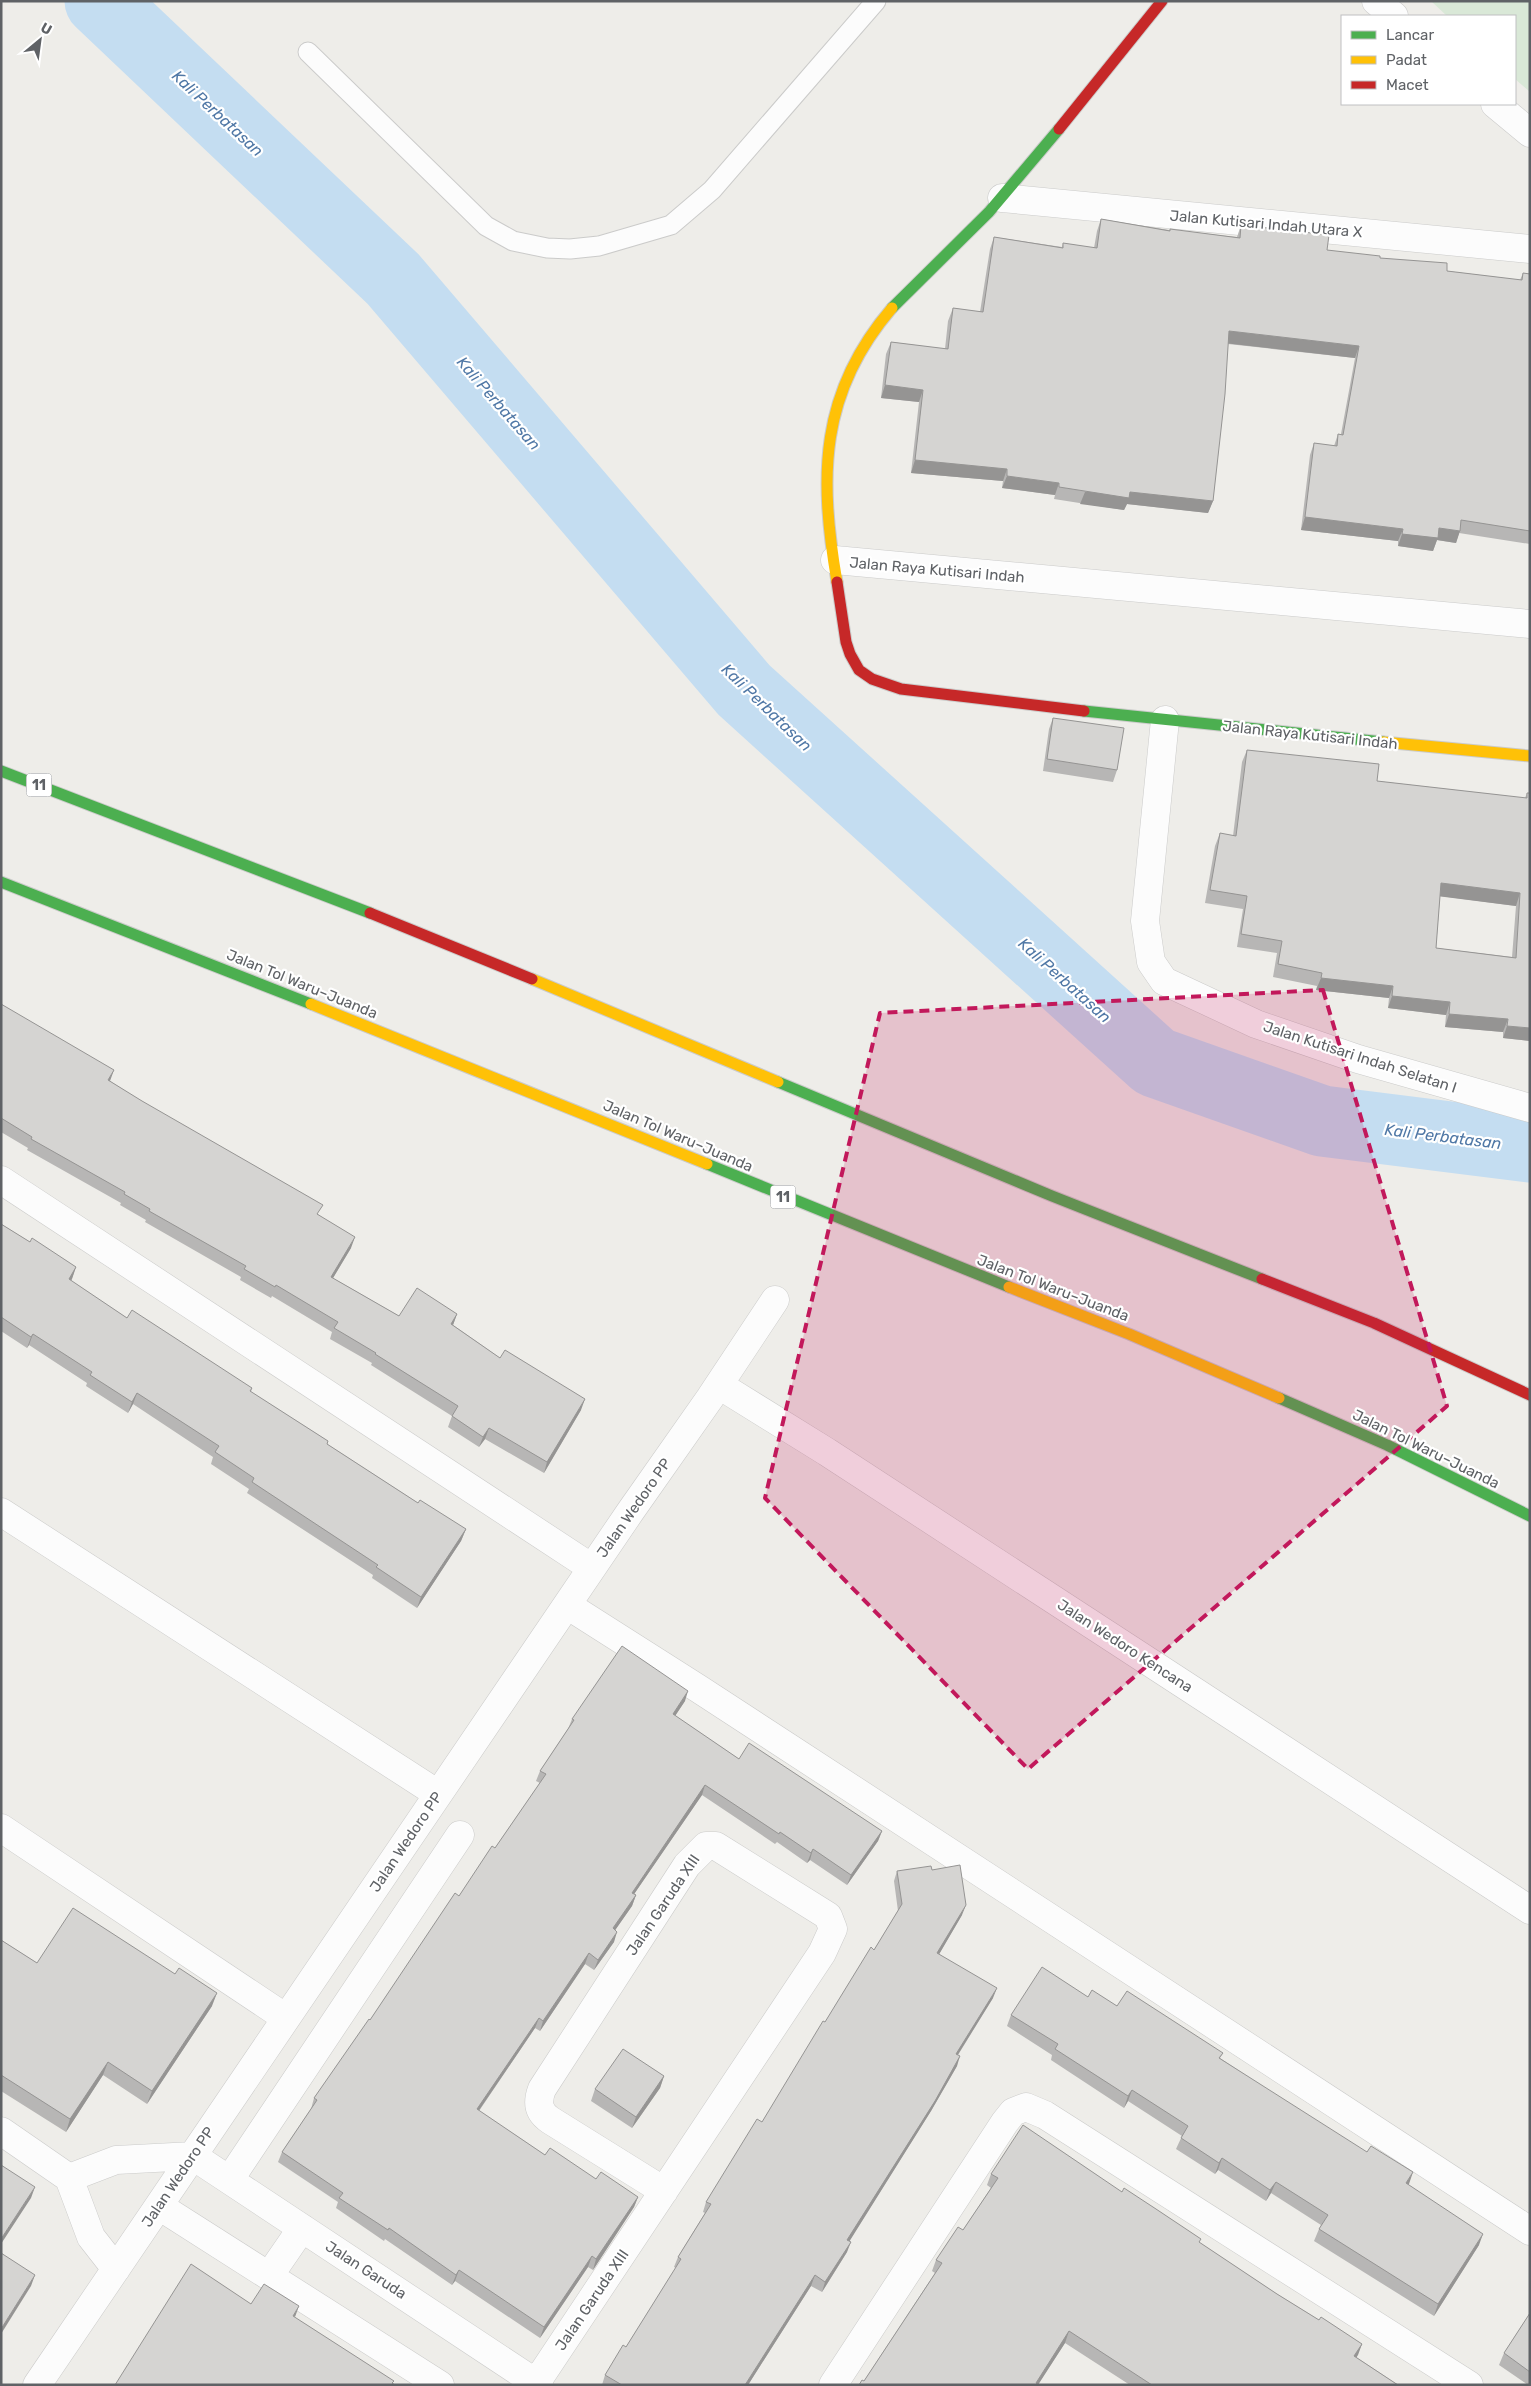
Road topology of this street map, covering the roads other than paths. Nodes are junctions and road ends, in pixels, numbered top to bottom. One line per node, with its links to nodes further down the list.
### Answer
1 (876, 1): 5 (lane)
2 (1162, 1): 8 (main road)
3 (1376, 1): 4 (street)
4 (1393, 15)
5 (308, 52)
6 (1497, 105): 7 (street)
7 (1530, 133)
8 (1002, 198): 9 (street, Jalan Kutisari Indah Utara X); 10 (main road)
9 (1530, 249)
10 (835, 560): 11 (street, Jalan Raya Kutisari Indah); 12 (main road, Jalan Raya Kutisari Indah)
11 (1530, 624)
12 (1165, 720): 13 (main road, Jalan Raya Kutisari Indah); 16 (street, Jalan Kutisari Indah Selatan I)
13 (1530, 756)
14 (1, 771): 20 (main road, 11)
15 (1, 882): 22 (main road, Jalan Tol Waru–Juanda / 11)
16 (1530, 1108)
17 (1, 1180): 23 (street)
18 (775, 1300): 19 (street, Jalan Wedoro PP)
19 (719, 1385): 23 (street, Jalan Wedoro PP); 28 (street, Jalan Wedoro Kencana)
20 (1530, 1395)
21 (1, 1512): 25 (street)
22 (1530, 1516)
23 (592, 1568): 24 (street, Jalan Wedoro PP)
24 (567, 1605): 25 (street, Jalan Wedoro PP); 37 (street)
25 (438, 1794): 29 (street, Jalan Wedoro PP)
26 (1, 1828): 29 (street)
27 (460, 1835): 33 (street)
28 (1530, 1910)
29 (286, 2018): 31 (street, Jalan Wedoro PP)
30 (1, 2131): 32 (street)
31 (192, 2156): 32 (street); 33 (street, Jalan Garuda); 35 (street, Jalan Wedoro PP)
32 (69, 2178): 38 (street)
33 (230, 2179): 36 (street, Jalan Garuda)
34 (664, 2191): 34 (street, Jalan Garuda XIII); 40 (street, Jalan Garuda XIII)
35 (158, 2206): 38 (street, Jalan Wedoro PP); 39 (street)
36 (302, 2228): 39 (street); 40 (street, Jalan Garuda)
37 (1530, 2231)
38 (116, 2269): 42 (street, Jalan Wedoro PP)
39 (270, 2276): 43 (street)
40 (538, 2384)
41 (1465, 2384): 44 (street)
42 (37, 2385)
43 (440, 2385)
44 (833, 2385)

